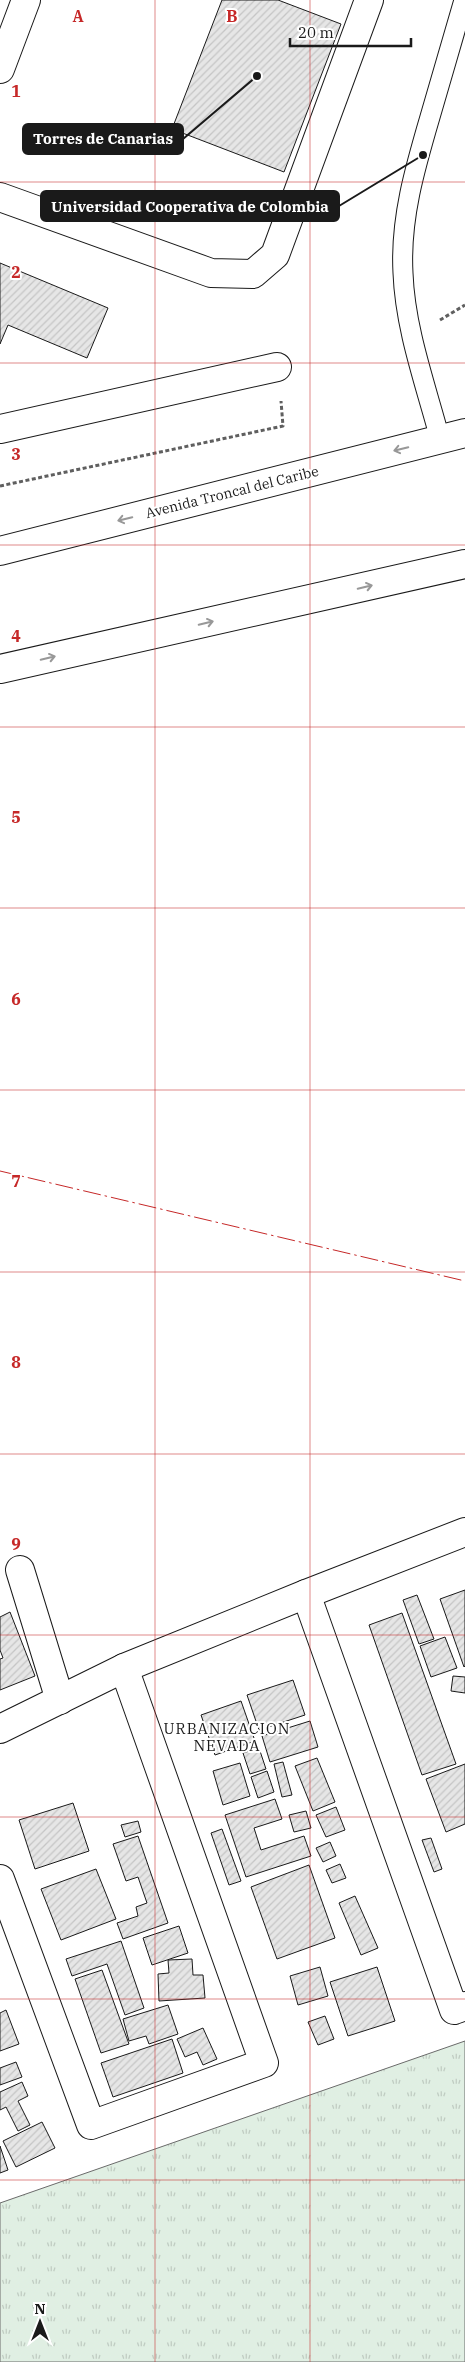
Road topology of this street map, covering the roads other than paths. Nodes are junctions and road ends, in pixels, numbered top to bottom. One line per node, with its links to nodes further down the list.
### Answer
1 (370, 0): 5 (main road)
2 (464, 0): 8 (lane)
3 (20, 2): 4 (main road)
4 (0, 69)
5 (0, 197)
6 (277, 367): 7 (main road)
7 (0, 429)
8 (453, 436): 9 (main road, Avenida Troncal del Caribe, one-way to 9)
9 (0, 551)
10 (465, 564): 11 (main road, one-way to 10)
11 (0, 669)
12 (465, 1532): 14 (main road)
13 (20, 1570): 16 (main road)
14 (306, 1594): 15 (main road); 19 (main road)
15 (124, 1668): 16 (main road); 18 (main road)
16 (60, 1700): 17 (main road)
17 (0, 1729)
18 (0, 1879)
19 (465, 2006)

